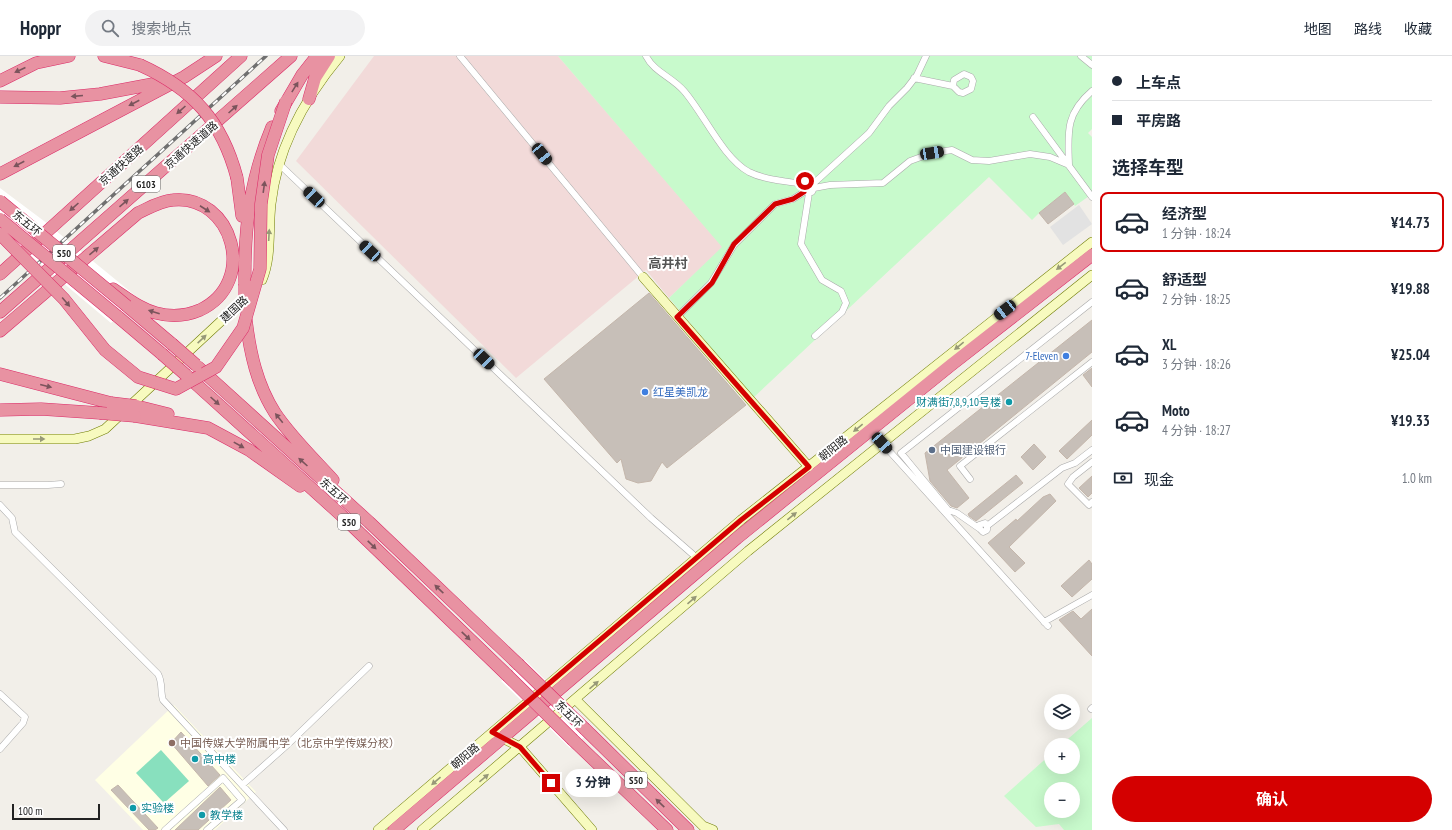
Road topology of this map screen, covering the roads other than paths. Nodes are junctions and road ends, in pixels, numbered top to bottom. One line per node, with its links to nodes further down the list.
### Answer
1 (69, 56): 16 (highway, one-way to 16)
2 (104, 56): 34 (highway, bridge)
3 (216, 56): 14 (highway)
4 (241, 56): 37 (highway, 京通快速路 / G103, one-way to 37)
5 (291, 56): 42 (highway, 京通快速道路 / G103, one-way to 5)
6 (317, 56): 21 (highway, one-way to 6)
7 (329, 56): 20 (highway)
8 (340, 56): 20 (street, 建国路)
9 (460, 56): 38 (street)
10 (646, 56): 26 (street)
11 (926, 56): 15 (street)
12 (1081, 56): 13 (street)
13 (1092, 65)
14 (184, 77): 19 (highway, one-way to 19); 25 (highway, one-way to 25)
15 (914, 78): 17 (street); 27 (street)
16 (0, 81)
17 (952, 86)
18 (1092, 91): 24 (street)
19 (0, 97)
20 (309, 99): 23 (street, 建国路)
21 (286, 101): 32 (highway, one-way to 21, bridge); 34 (highway)
22 (1033, 117): 24 (street)
23 (279, 164): 50 (street, 建国路, one-way to 23); 62 (street)
24 (1069, 165): 27 (street); 29 (street)
25 (0, 174)
26 (803, 184): 27 (street); 28 (street)
27 (814, 185): 28 (street)
28 (806, 192): 43 (street); 45 (street)
29 (1092, 197)
30 (0, 201): 41 (highway, 东五环 / S50, bridge)
31 (0, 219): 60 (highway, 东五环 / S50, one-way to 60, bridge)
32 (0, 234)
33 (1092, 242): 54 (street, 朝阳路, one-way to 54)
34 (245, 251): 61 (highway, one-way to 34, bridge)
35 (1092, 255): 67 (highway, 朝阳路)
36 (1092, 264): 67 (highway, 朝阳路)
37 (0, 274)
38 (643, 276): 43 (street)
39 (1092, 276): 51 (street)
40 (1092, 302): 52 (street)
41 (130, 304): 44 (highway, one-way to 41); 61 (highway, 东五环 / S50, one-way to 41, bridge)
42 (0, 312)
43 (677, 317): 54 (street)
44 (0, 331)
45 (815, 336)
46 (1092, 362): 55 (street)
47 (4, 375): 49 (highway, one-way to 49, bridge)
48 (0, 410): 49 (highway, bridge)
49 (135, 411): 60 (highway, one-way to 60)
50 (0, 439)
51 (882, 443): 63 (street); 66 (street, one-way to 51)
52 (1092, 450)
53 (1092, 462): 58 (street)
54 (809, 467): 62 (street, 朝阳路)
55 (970, 479)
56 (61, 484): 57 (street)
57 (0, 485)
58 (1092, 502)
59 (1, 507): 70 (street)
60 (341, 515): 79 (highway, 东五环 / S50, one-way to 79, bridge)
61 (369, 522): 80 (highway, 东五环 / S50, one-way to 61, bridge)
62 (697, 558): 67 (street, 朝阳路)
63 (1092, 595)
64 (369, 666): 70 (street)
65 (0, 694): 69 (street)
66 (576, 700): 68 (street); 81 (street)
67 (501, 738): 68 (street); 74 (street, 朝阳路, one-way to 74); 75 (highway, 朝阳路); 76 (highway, 朝阳路)
68 (520, 747): 77 (street, one-way to 68); 78 (street)
69 (0, 749)
70 (242, 785): 73 (street)
71 (210, 829): 72 (street)
72 (165, 830)
73 (284, 830)
74 (378, 830)
75 (394, 830)
76 (404, 830)
77 (422, 830)
78 (592, 830)
79 (666, 830)
80 (688, 830)
81 (713, 830)

